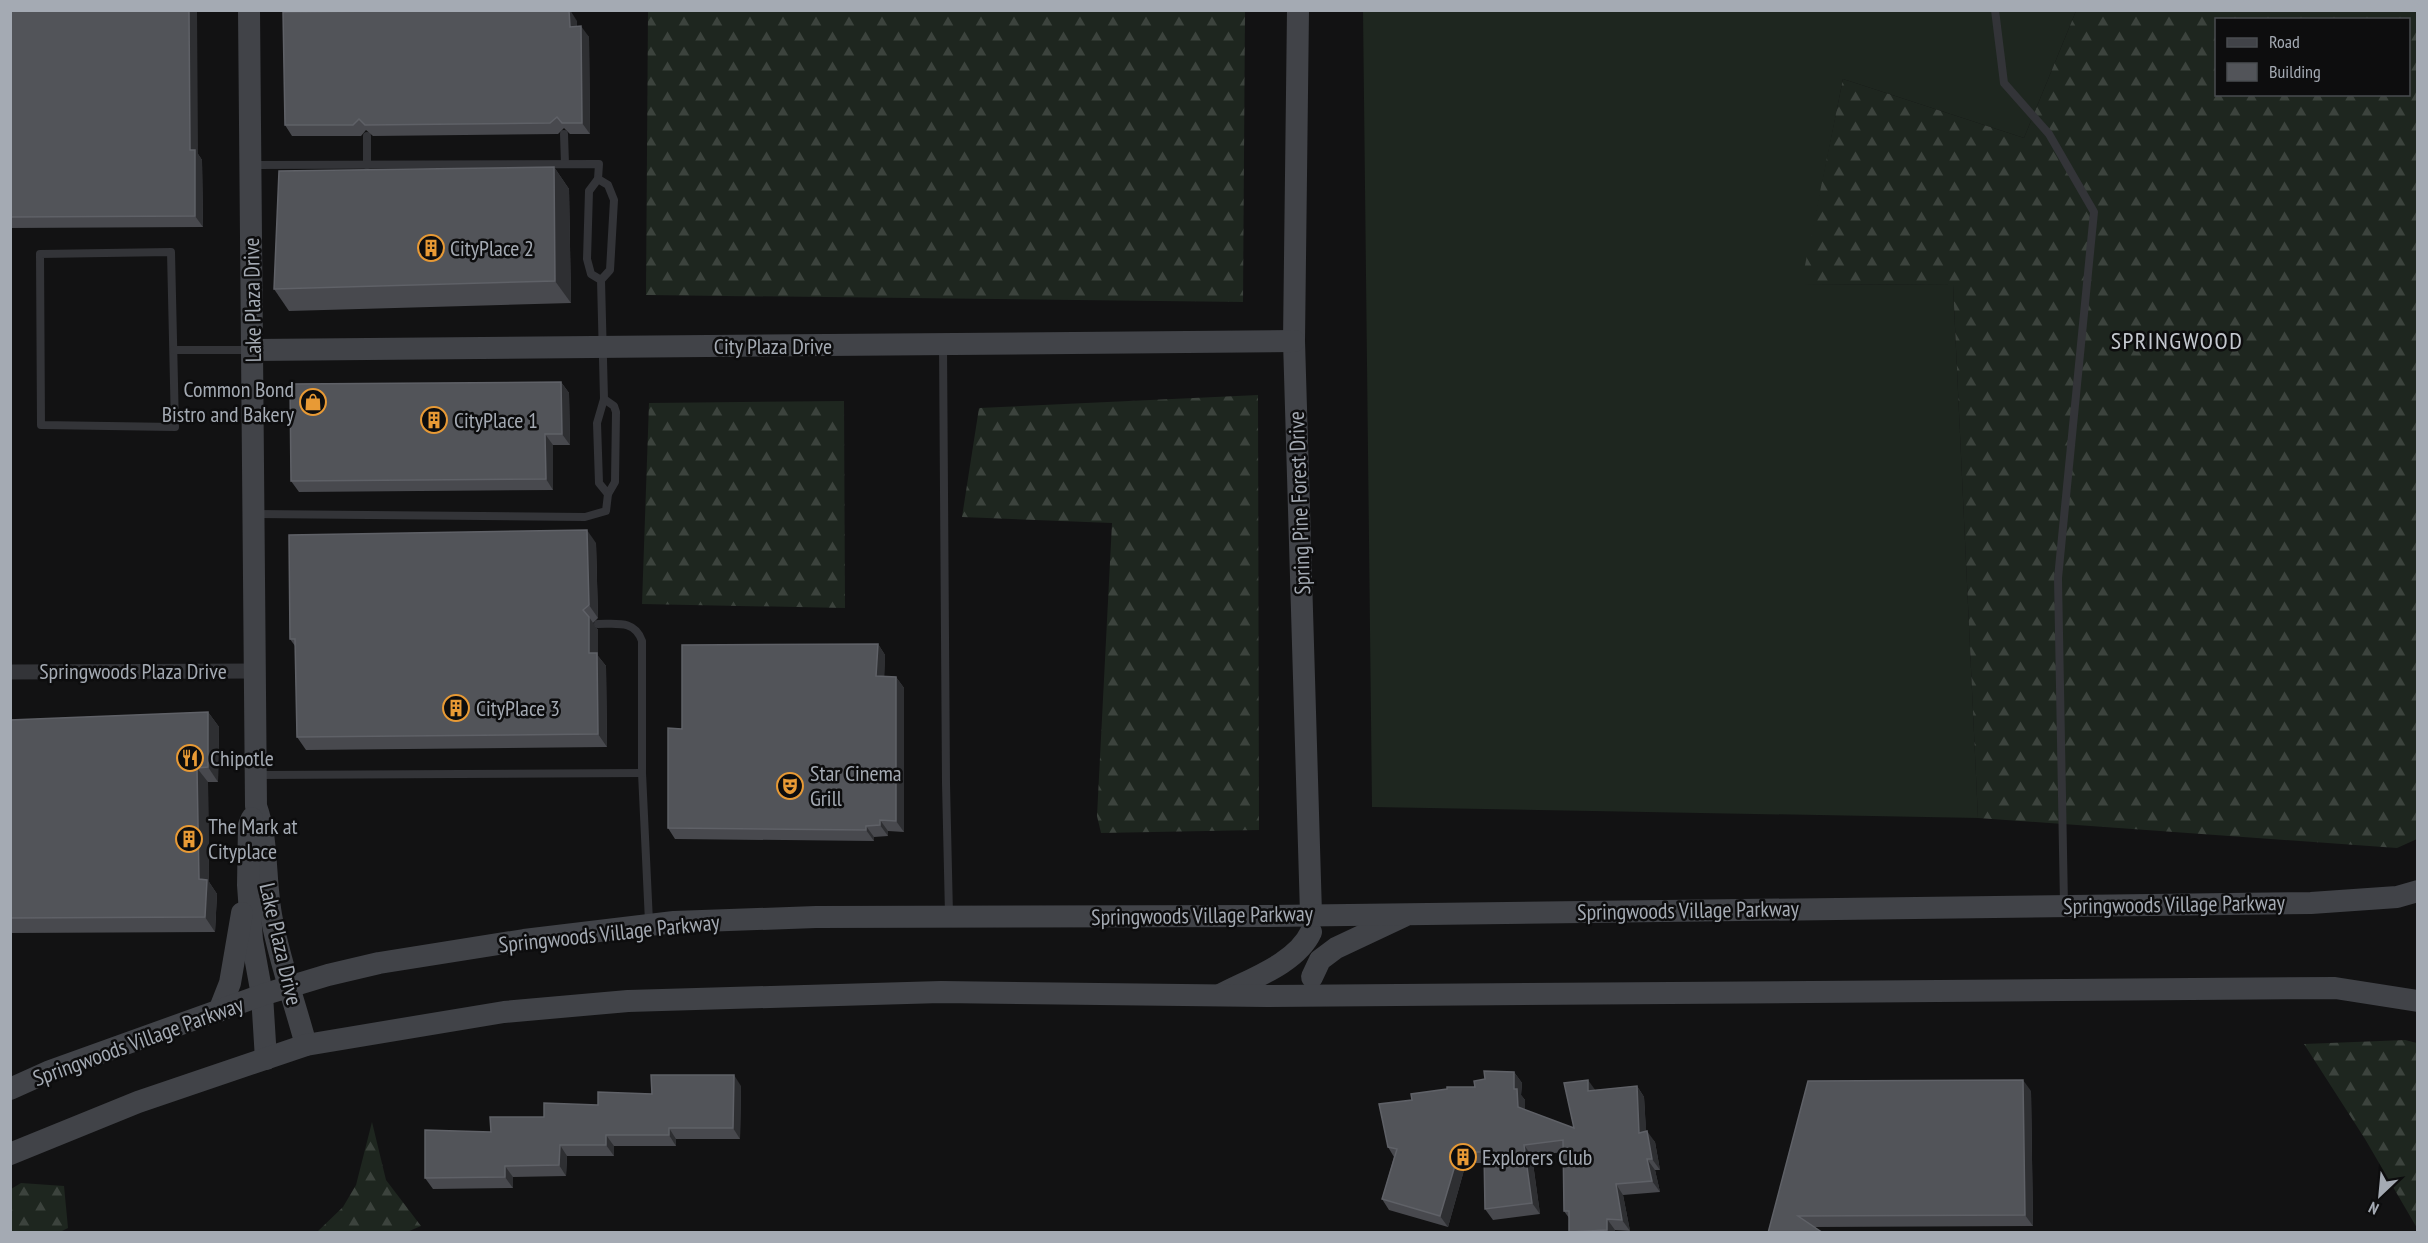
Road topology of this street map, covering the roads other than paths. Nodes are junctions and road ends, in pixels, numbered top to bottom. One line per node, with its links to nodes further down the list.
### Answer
1 (249, 10): 7 (main road, Lake Plaza Drive)
2 (1298, 10): 11 (main road, Spring Pine Forest Drive)
3 (1995, 10): 27 (lane)
4 (564, 134): 6 (lane)
5 (367, 136): 8 (lane)
6 (565, 164): 8 (lane); 9 (lane)
7 (250, 165): 8 (lane); 15 (main road, Lake Plaza Drive)
8 (367, 165)
9 (598, 179): 10 (lane); 10 (lane)
10 (601, 280): 13 (lane)
11 (1294, 341): 12 (main road, City Plaza Drive); 30 (main road, Spring Pine Forest Drive)
12 (943, 345): 13 (main road, City Plaza Drive); 29 (lane)
13 (602, 347): 15 (main road, City Plaza Drive); 16 (lane)
14 (174, 350): 14 (lane); 15 (lane)
15 (252, 350): 18 (main road, Lake Plaza Drive)
16 (603, 399): 17 (lane); 17 (lane)
17 (608, 494): 18 (lane)
18 (254, 514): 20 (main road, Lake Plaza Drive)
19 (598, 624): 22 (lane)
20 (256, 671): 21 (street, Springwoods Plaza Drive); 23 (main road, Lake Plaza Drive)
21 (10, 672)
22 (642, 773): 23 (lane); 31 (lane)
23 (256, 775): 24 (main road, Lake Plaza Drive)
24 (256, 806): 25 (main road, Lake Plaza Drive); 32 (main road, Lake Plaza Drive)
25 (248, 885): 34 (main road, Lake Plaza Drive); 37 (main road)
26 (2418, 891): 27 (main road, Springwoods Village Parkway)
27 (2064, 905): 28 (main road, Springwoods Village Parkway)
28 (1411, 913): 30 (main road, Springwoods Village Parkway); 33 (main road)
29 (949, 917): 30 (main road, Springwoods Village Parkway); 31 (main road, Springwoods Village Parkway)
30 (1311, 923): 33 (street, Spring Pine Forest Drive); 35 (main road)
31 (649, 925): 32 (main road, Springwoods Village Parkway)
32 (289, 986): 34 (main road, Springwoods Village Parkway); 38 (main road, Lake Plaza Drive)
33 (1312, 987): 35 (main road); 36 (main road)
34 (262, 994): 37 (main road, Springwoods Village Parkway); 39 (main road, Lake Plaza Drive)
35 (1218, 996): 38 (main road)
36 (2418, 1001)
37 (219, 1011): 40 (main road, Springwoods Village Parkway)
38 (306, 1045): 39 (main road)
39 (266, 1059): 41 (main road)
40 (10, 1089)
41 (10, 1154)

